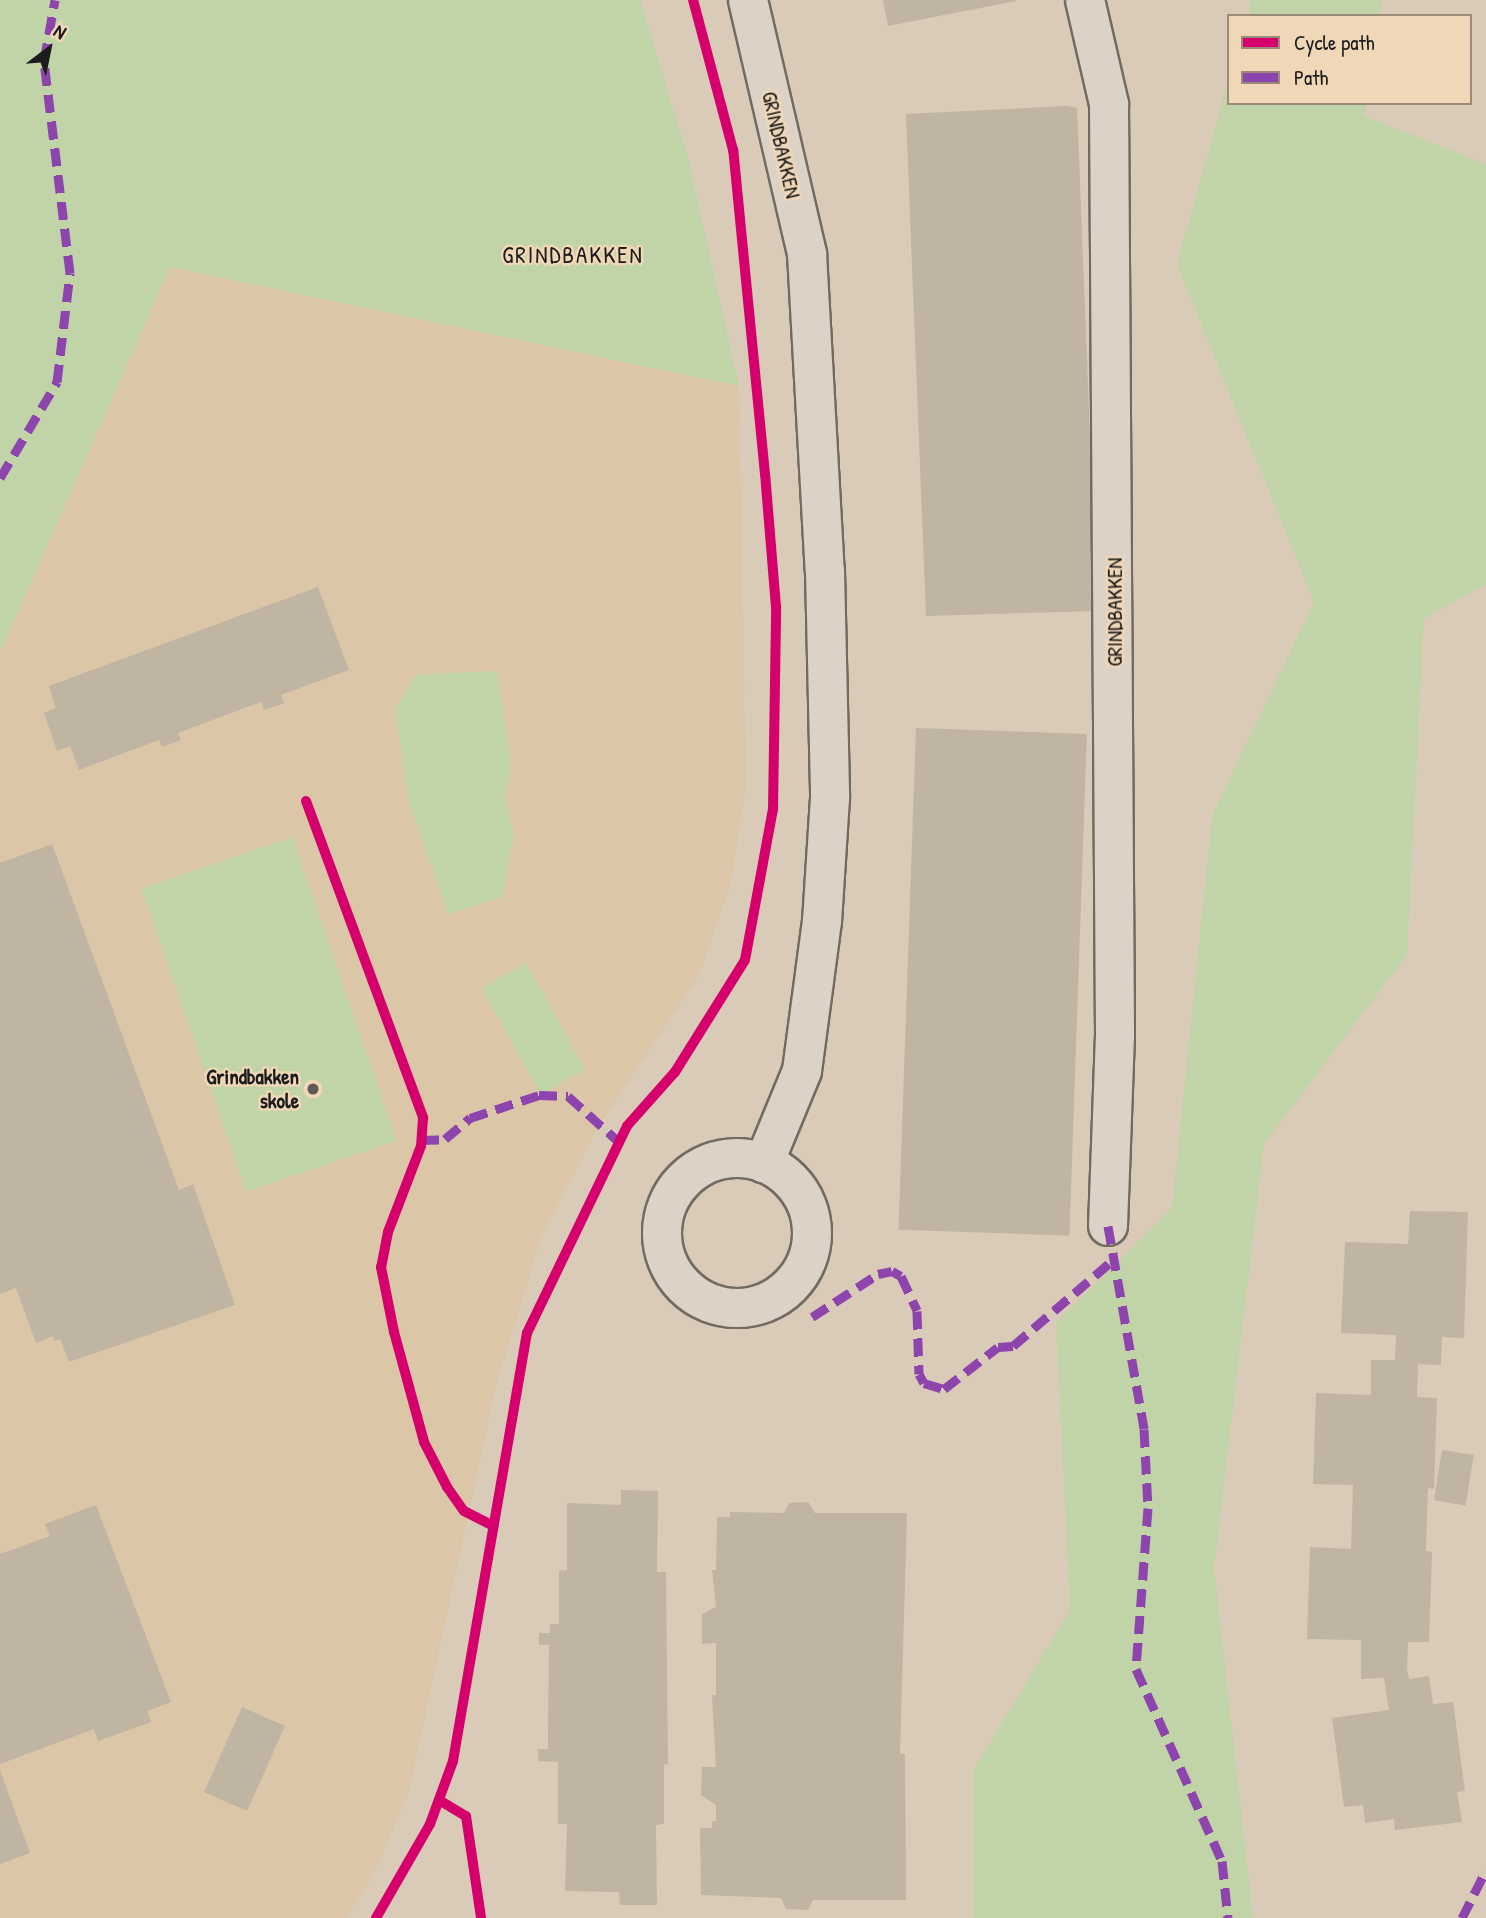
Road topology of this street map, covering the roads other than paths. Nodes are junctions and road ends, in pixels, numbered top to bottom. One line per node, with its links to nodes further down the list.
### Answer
1 (748, 0): 3 (street, GRINDBAKKEN)
2 (1085, 0): 4 (street, GRINDBAKKEN)
3 (764, 1163)
4 (1108, 1226)

